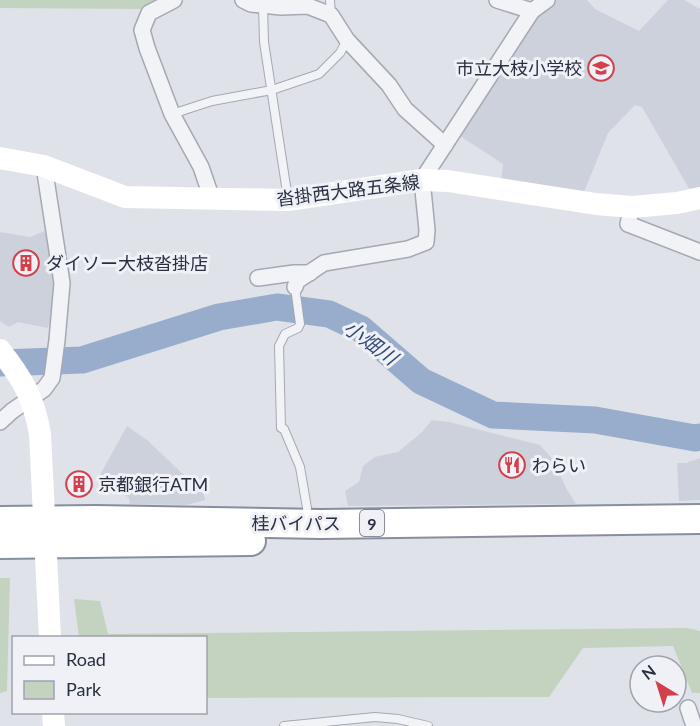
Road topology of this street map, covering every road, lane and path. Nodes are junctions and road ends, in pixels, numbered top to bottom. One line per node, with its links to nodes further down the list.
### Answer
1 (174, 0): 10 (street)
2 (243, 0): 5 (street)
3 (497, 0): 7 (street)
4 (547, 0): 7 (street)
5 (263, 5): 6 (street); 9 (lane)
6 (330, 7): 8 (street)
7 (532, 12): 11 (street)
8 (347, 40): 9 (lane); 11 (street)
9 (272, 90): 10 (lane); 17 (lane)
10 (172, 114): 16 (street)
11 (445, 145): 14 (street)
12 (0, 158): 13 (main road, 沓掛西大路五条線)
13 (44, 166): 16 (main road, 沓掛西大路五条線); 24 (street)
14 (422, 180): 17 (main road, 沓掛西大路五条線); 18 (main road, 沓掛西大路五条線); 21 (street)
15 (700, 198): 18 (main road, 沓掛西大路五条線)
16 (212, 199): 17 (main road, 沓掛西大路五条線)
17 (288, 200)
18 (632, 207): 19 (street)
19 (700, 252)
20 (267, 273): 21 (street)
21 (310, 273): 22 (street)
22 (295, 287): 25 (lane)
23 (0, 350): 28 (main road, bridge)
24 (0, 422)
25 (308, 508)
26 (700, 519): 28 (highway, 桂バイパス / 9)
27 (0, 521): 28 (highway, 桂バイパス / 9)
28 (44, 533): 29 (highway, 桂バイパス / 9); 30 (highway, 桂バイパス / 9); 31 (main road)
29 (700, 537)
30 (0, 544)
31 (50, 636)
32 (688, 708): 35 (street)
33 (284, 726): 34 (lane)
34 (428, 726)
35 (694, 726)

